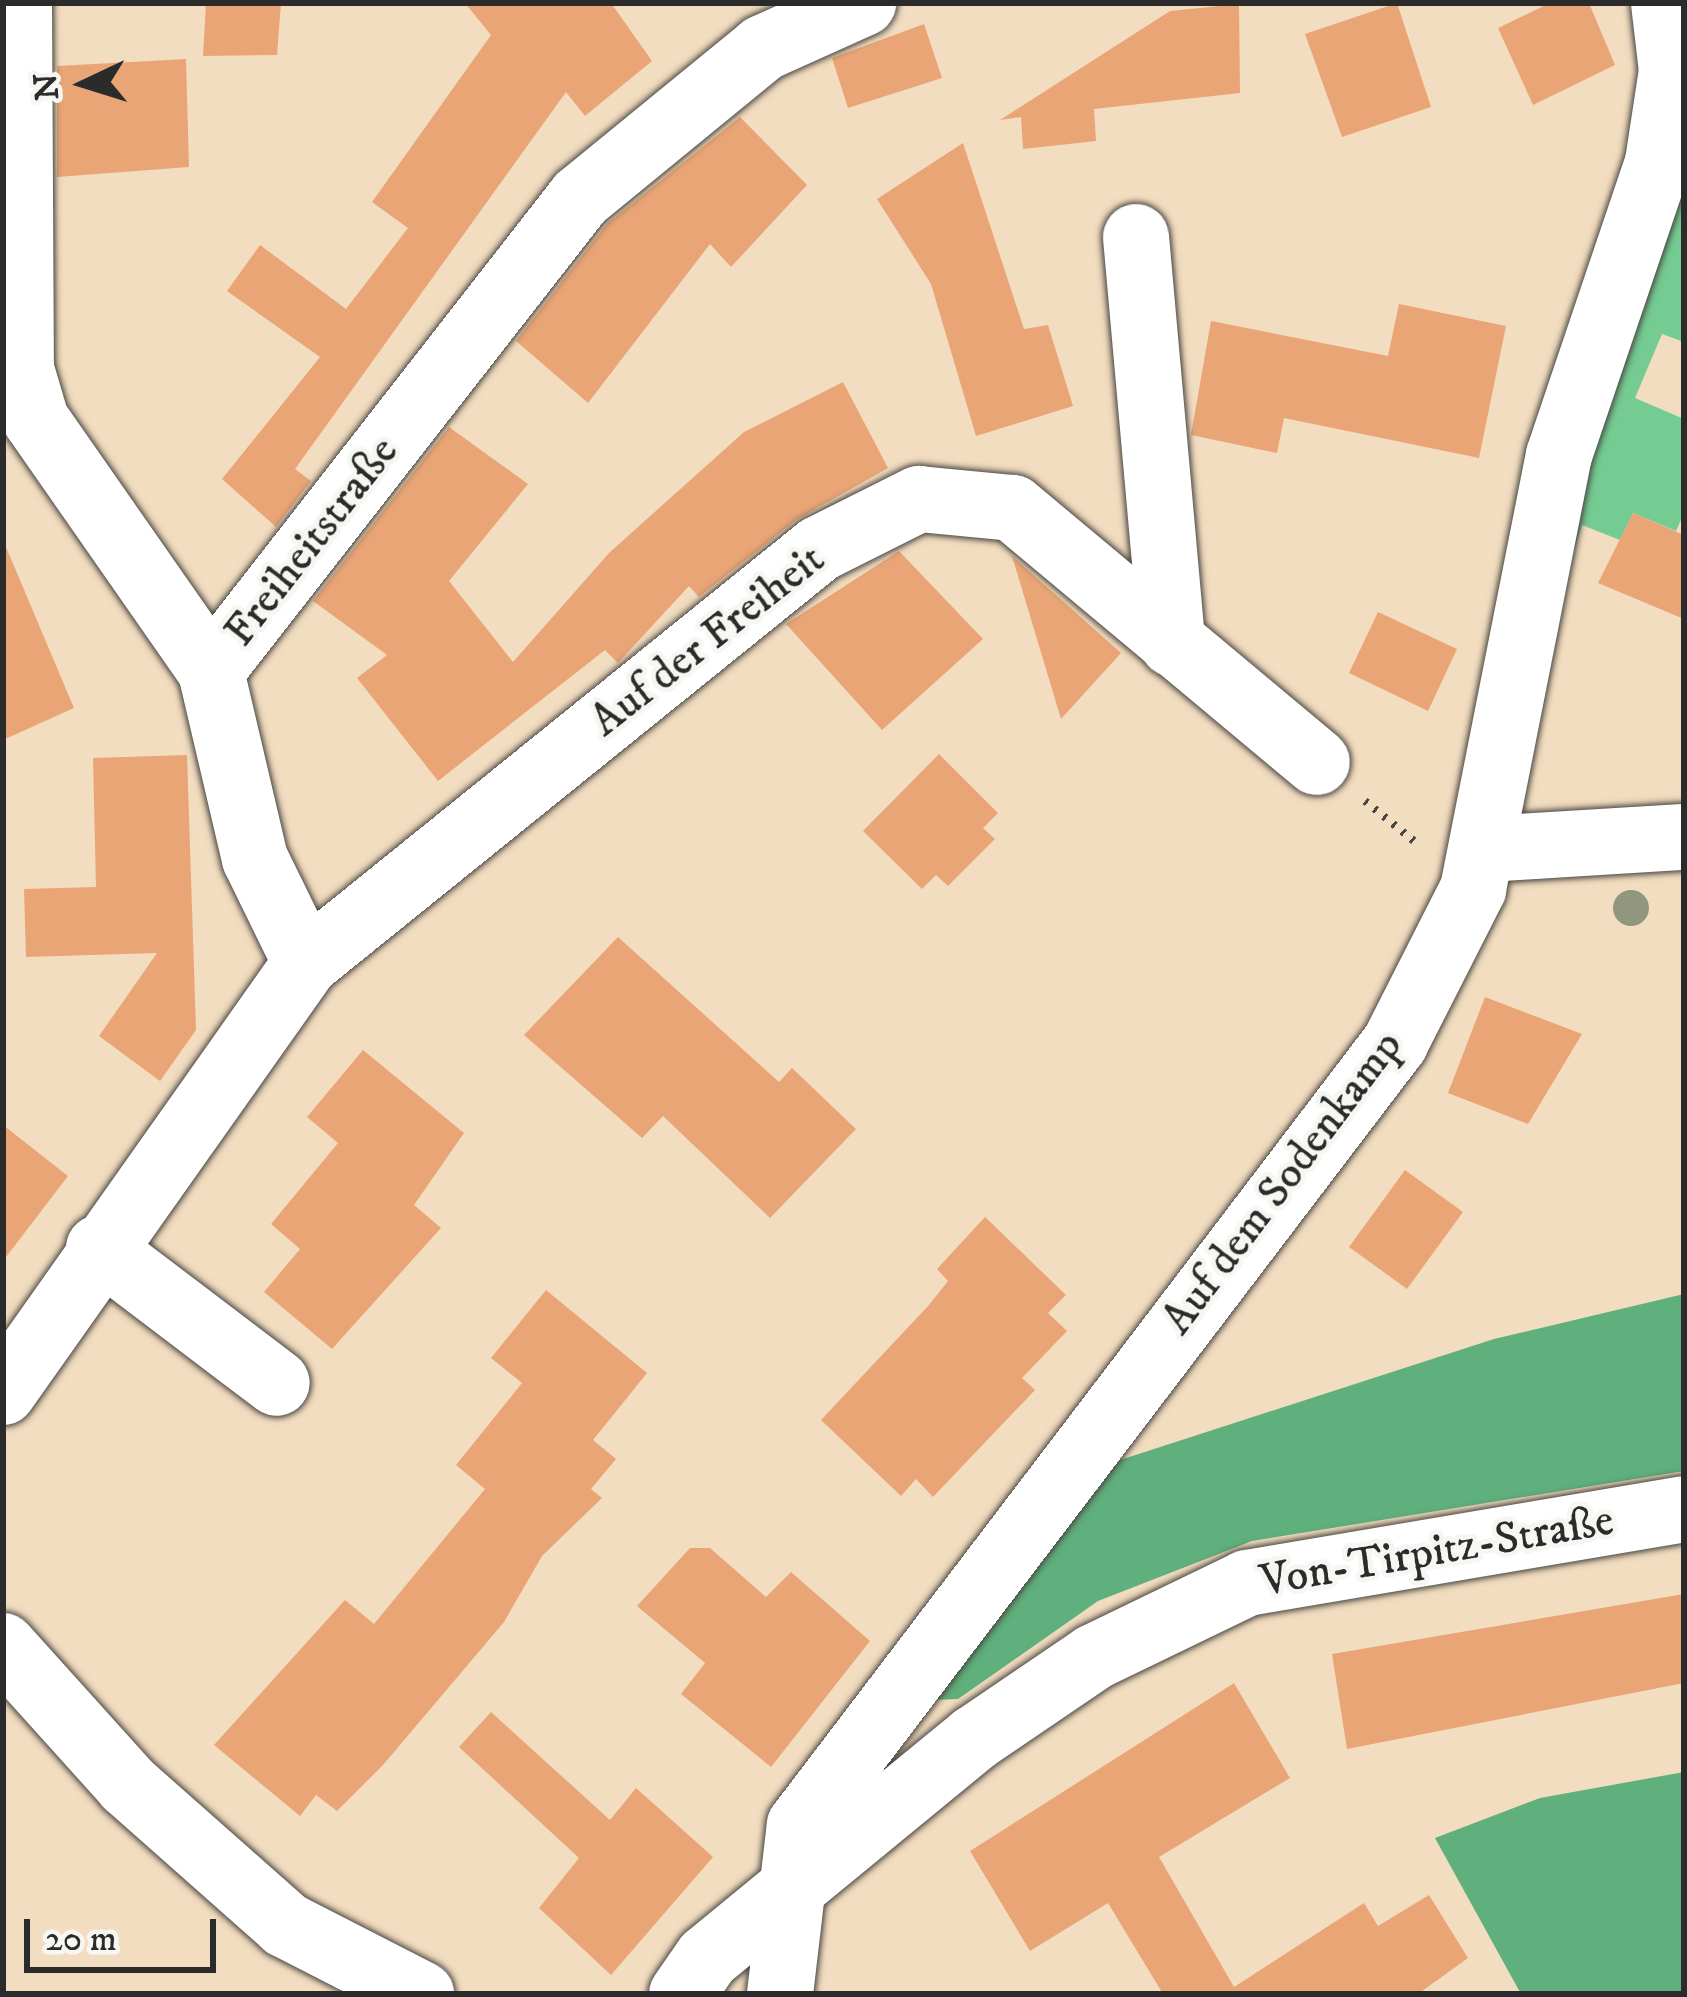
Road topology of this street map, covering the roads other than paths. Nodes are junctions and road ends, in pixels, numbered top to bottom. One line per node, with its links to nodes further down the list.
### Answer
1 (19, 3): 6 (street)
2 (862, 3): 6 (street, Freiheitstraße)
3 (1668, 16): 9 (street, Auf dem Sodenkamp)
4 (1136, 237): 5 (street)
5 (1172, 643): 7 (street, Auf der Freiheit); 10 (street, Auf der Freiheit)
6 (212, 670): 10 (street, Freiheitstraße)
7 (1317, 762)
8 (1684, 837): 9 (street)
9 (1479, 869): 16 (street, Auf dem Sodenkamp)
10 (306, 963): 11 (street)
11 (99, 1249): 12 (street); 13 (street)
12 (278, 1383)
13 (3, 1392)
14 (1684, 1508): 16 (street, Von-Tirpitz-Straße)
15 (3, 1646): 17 (street)
16 (783, 1897): 18 (street, Von-Tirpitz-Straße); 19 (street)
17 (421, 1994)
18 (682, 1994)
19 (781, 1994)

